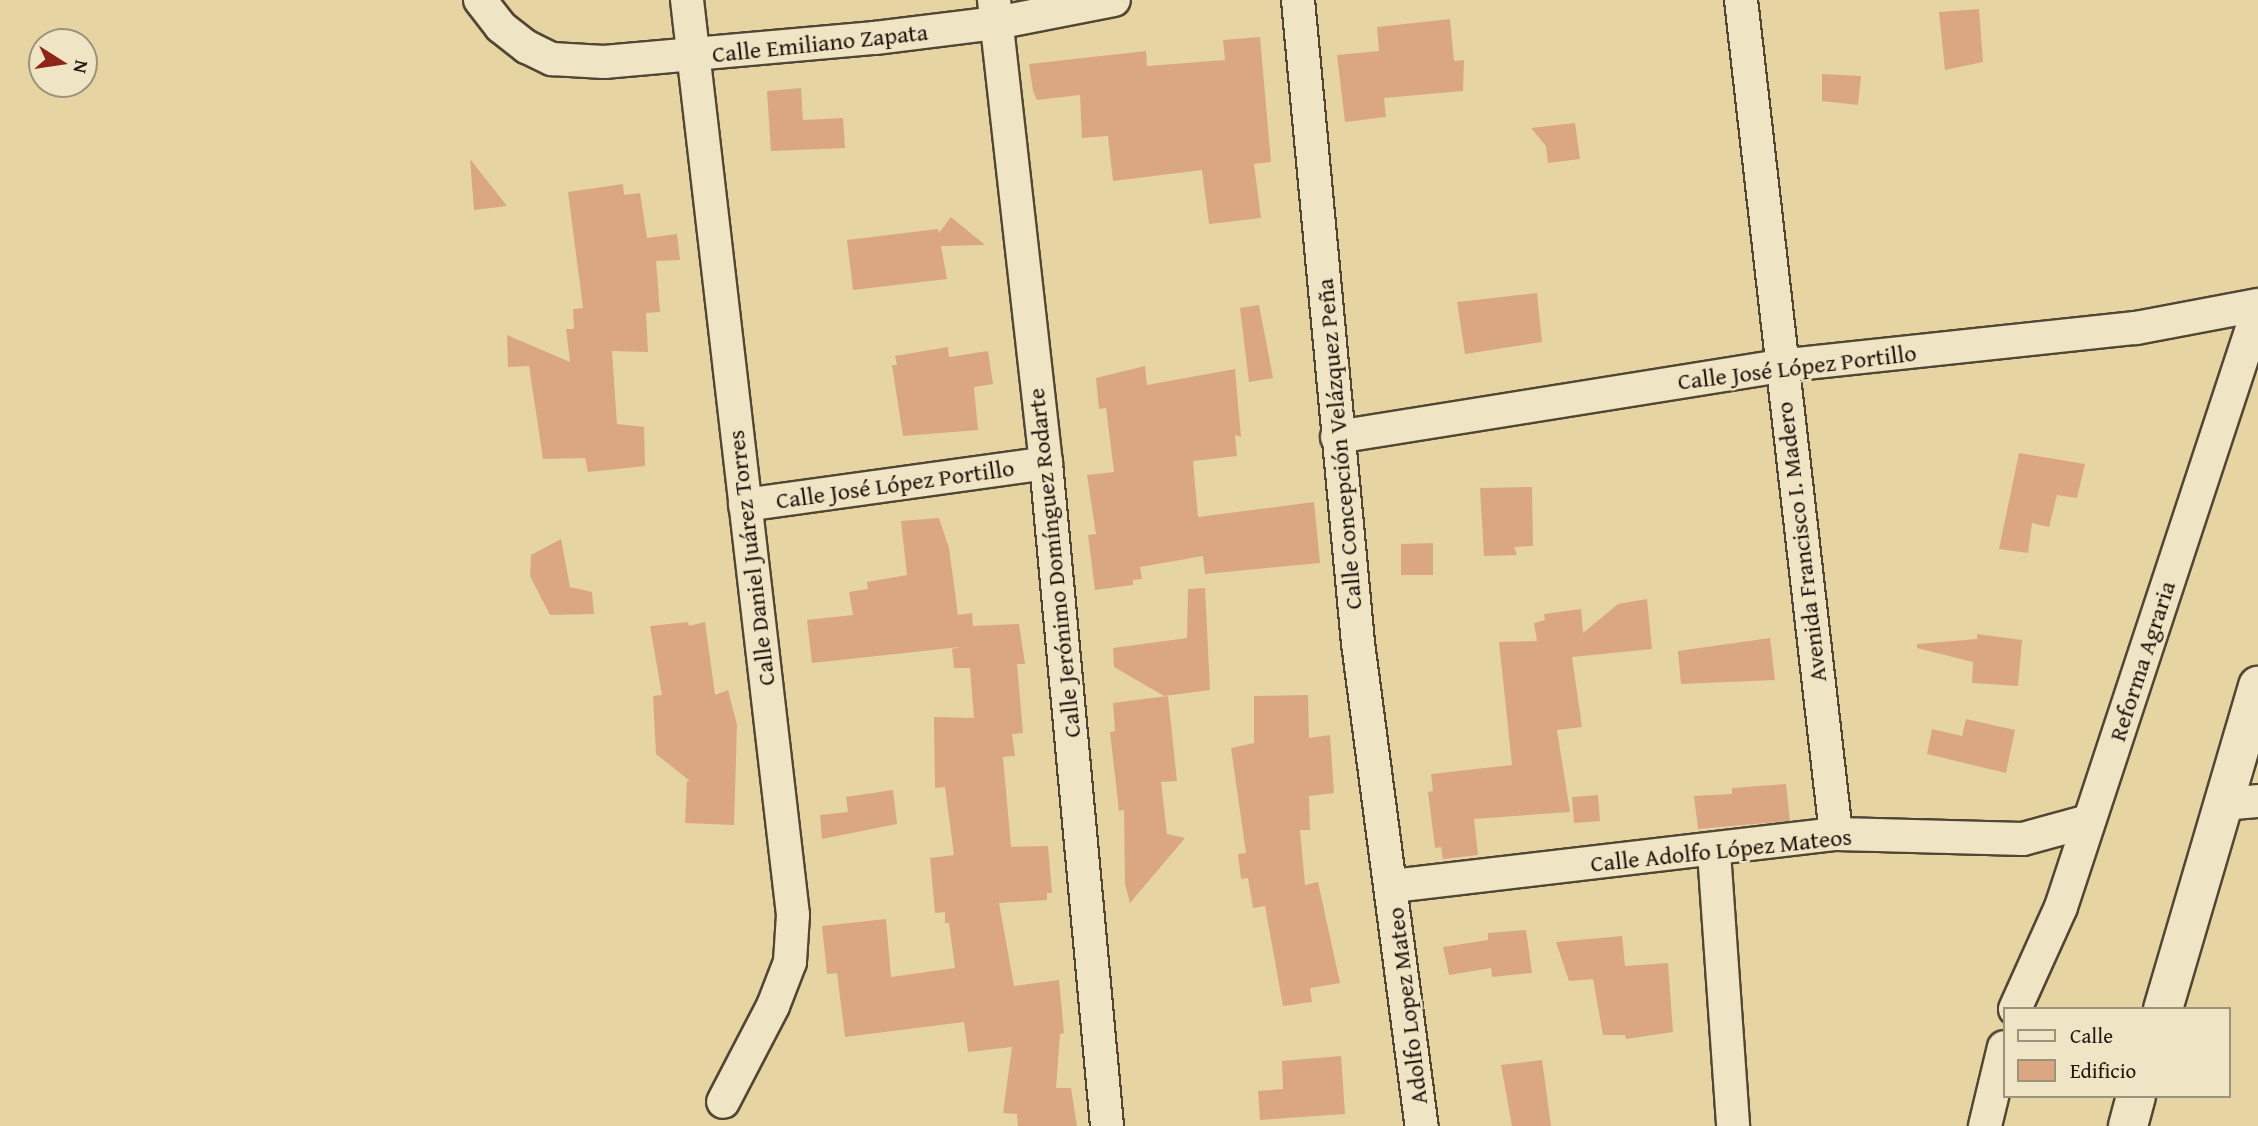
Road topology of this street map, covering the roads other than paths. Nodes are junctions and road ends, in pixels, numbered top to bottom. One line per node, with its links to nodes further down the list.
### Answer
1 (480, 0): 7 (street, Calle Emiliano Zapata)
2 (687, 0): 7 (street, Calle Daniel Juárez Torres)
3 (1114, 0): 6 (street, Calle Emiliano Zapata)
4 (1298, 0): 10 (street, Calle Concepción Velázquez Peña)
5 (1741, 0): 9 (street, Avenida Francisco I. Madero)
6 (995, 12): 7 (street, Calle Emiliano Zapata); 11 (street, Calle Jerónimo Domínguez Rodarte)
7 (695, 56): 12 (street, Calle Daniel Juárez Torres)
8 (2258, 308): 9 (street, Calle José López Portillo); 15 (street, Reforma Agraria)
9 (1779, 366): 10 (street, Calle José López Portillo); 16 (street, Avenida Francisco I. Madero)
10 (1337, 437): 18 (street, Calle Concepción Velázquez Peña)
11 (1046, 463): 12 (street, Calle José López Portillo); 24 (street, Calle Jerónimo Domínguez Rodarte)
12 (745, 505): 23 (street, Calle Daniel Juárez Torres)
13 (2258, 686): 14 (street)
14 (2241, 802): 20 (street)
15 (2089, 821): 16 (street, Calle Adolfo López Mateos); 19 (street, Reforma Agraria)
16 (1836, 834): 17 (street, Calle Adolfo López Mateos)
17 (1714, 852): 18 (street, Calle Adolfo López Mateos); 26 (street)
18 (1393, 886): 25 (street, Adolfo Lopez Mateo)
19 (2016, 1007)
20 (2164, 1007)
21 (2002, 1055): 27 (street)
22 (2135, 1098): 28 (street)
23 (723, 1102)
24 (1107, 1126)
25 (1422, 1126)
26 (1733, 1126)
27 (1985, 1126)
28 (2127, 1126)

